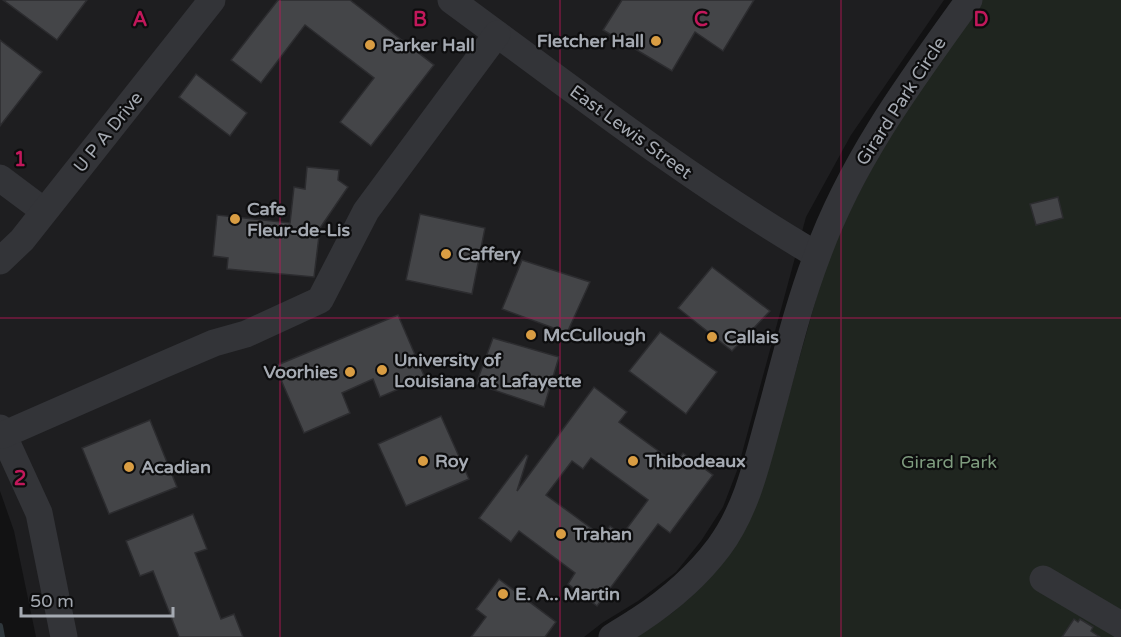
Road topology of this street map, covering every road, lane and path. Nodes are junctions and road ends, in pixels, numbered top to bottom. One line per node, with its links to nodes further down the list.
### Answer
1 (212, 0): 6 (street, U P A Drive)
2 (451, 0): 4 (street, East Lewis Street)
3 (969, 0): 8 (street, Girard Park Circle)
4 (497, 34): 8 (street, East Lewis Street); 9 (street)
5 (0, 178): 6 (street)
6 (44, 212): 7 (street, U P A Drive)
7 (3, 254)
8 (817, 255): 13 (street, Girard Park Circle)
9 (2, 431): 12 (street)
10 (1043, 579): 11 (street)
11 (1121, 625)
12 (64, 637)
13 (612, 637)

